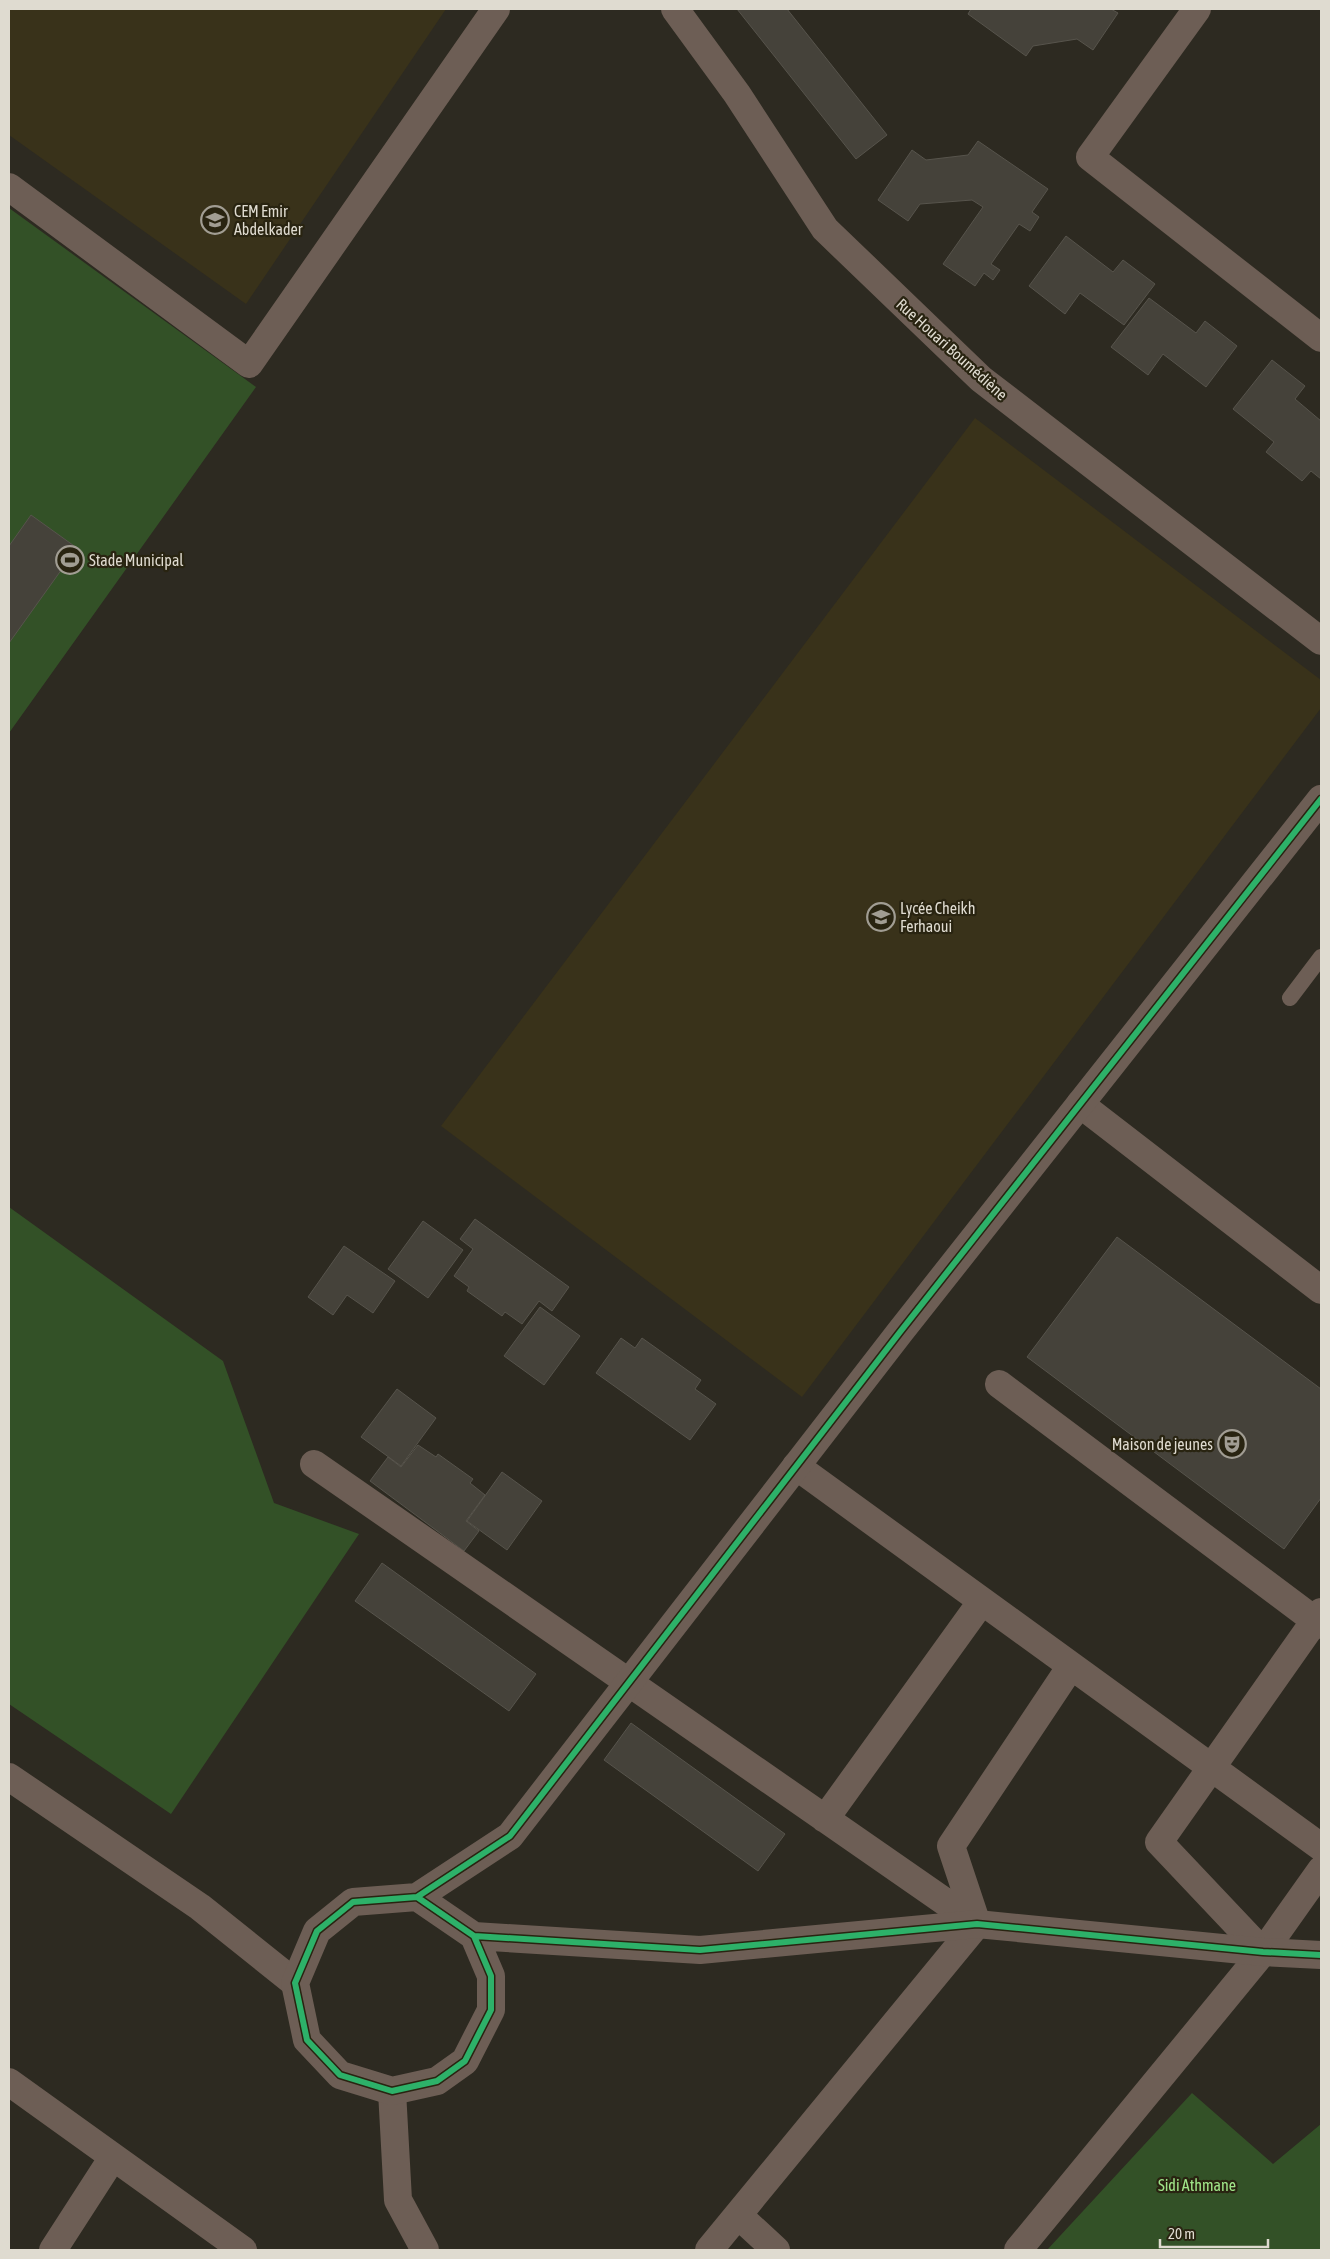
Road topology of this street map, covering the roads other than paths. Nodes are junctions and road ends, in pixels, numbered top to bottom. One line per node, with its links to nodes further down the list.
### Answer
1 (496, 9): 4 (street)
2 (674, 9): 6 (street, Rue Houari Boumédiène)
3 (1197, 9): 5 (street)
4 (9, 187)
5 (1321, 338)
6 (1321, 642)
7 (1321, 799): 10 (street)
8 (1321, 957): 9 (lane)
9 (1290, 998)
10 (1080, 1104): 11 (street); 14 (street)
11 (1321, 1290)
12 (998, 1384): 16 (street)
13 (314, 1464): 18 (street)
14 (796, 1466): 15 (street); 18 (street)
15 (982, 1601): 17 (street); 21 (street)
16 (1319, 1619): 19 (street)
17 (1071, 1666): 19 (street); 25 (street)
18 (628, 1683): 21 (street); 24 (street)
19 (1210, 1766): 22 (street); 27 (street)
20 (9, 1777): 29 (street)
21 (825, 1819): 25 (street)
22 (1321, 1847)
23 (1321, 1870): 27 (street)
24 (417, 1897): 26 (street); 29 (street)
25 (977, 1924): 26 (street); 27 (street); 33 (street)
26 (474, 1936): 31 (street)
27 (1263, 1952): 28 (street); 39 (street)
28 (1321, 1954)
29 (295, 1984): 31 (street)
30 (9, 2082): 32 (street)
31 (392, 2091): 36 (street)
32 (113, 2157): 34 (street); 35 (street)
33 (738, 2215): 37 (street); 38 (street)
34 (53, 2250)
35 (243, 2250)
36 (425, 2250)
37 (709, 2250)
38 (776, 2250)
39 (1018, 2250)

